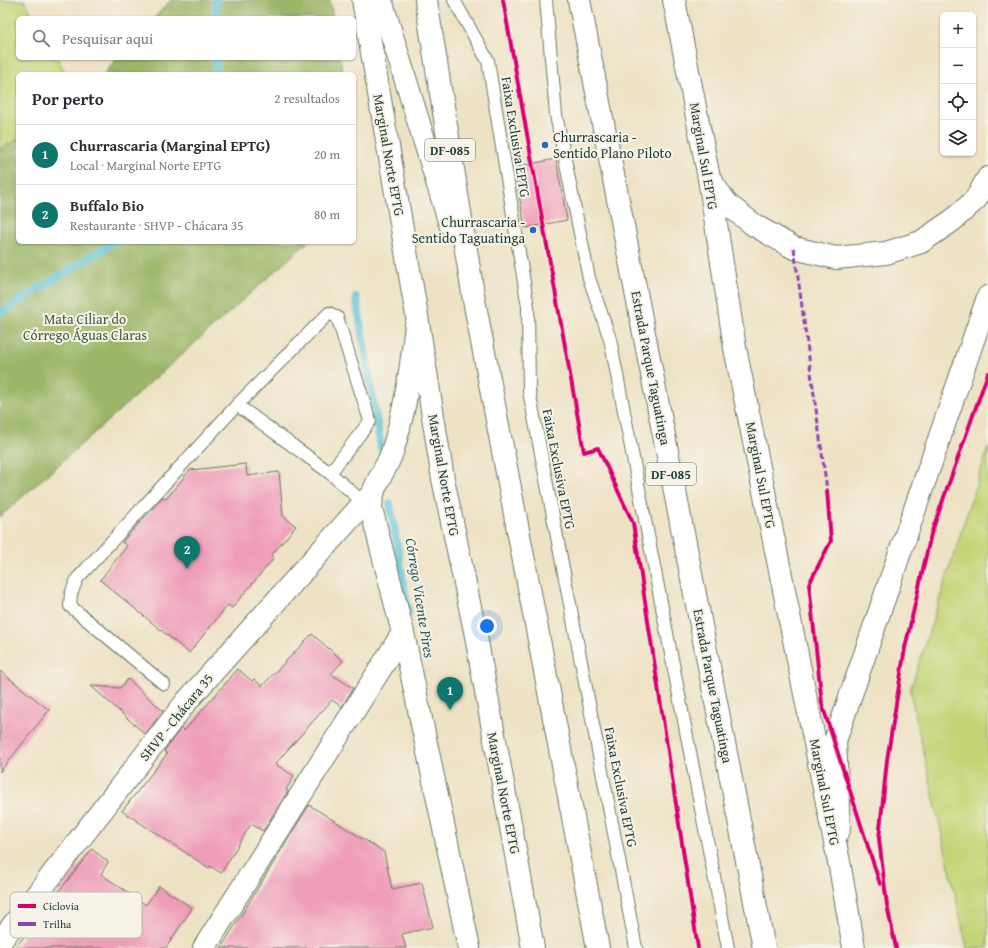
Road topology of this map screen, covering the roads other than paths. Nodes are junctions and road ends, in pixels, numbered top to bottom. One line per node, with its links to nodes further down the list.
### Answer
1 (363, 0): 12 (main road, Marginal Norte EPTG)
2 (381, 0): 11 (main road)
3 (426, 0): 11 (main road, DF-085)
4 (454, 0): 26 (lane, Faixa Exclusiva EPTG)
5 (546, 0): 27 (lane)
6 (579, 0): 28 (main road, Estrada Parque Taguatinga / DF-085)
7 (674, 0): 8 (main road, Marginal Sul EPTG)
8 (709, 178): 9 (main road); 18 (main road, Marginal Sul EPTG)
9 (988, 178)
10 (988, 297): 18 (main road)
11 (474, 300): 25 (main road, DF-085)
12 (418, 316): 15 (main road, SHVP - Chácara 35); 24 (main road, Marginal Norte EPTG)
13 (237, 405): 14 (lane); 14 (lane); 17 (lane)
14 (330, 473): 15 (lane)
15 (368, 499): 16 (main road); 19 (main road, SHVP - Chácara 35)
16 (403, 633): 22 (main road); 23 (main road)
17 (164, 684)
18 (840, 867): 29 (main road, Marginal Sul EPTG)
19 (39, 892)
20 (10, 929): 21 (main road, SHVP - Chácara 35)
21 (0, 942)
22 (204, 948)
23 (469, 948)
24 (533, 948)
25 (598, 948)
26 (636, 948)
27 (728, 948)
28 (764, 948)
29 (854, 948)

